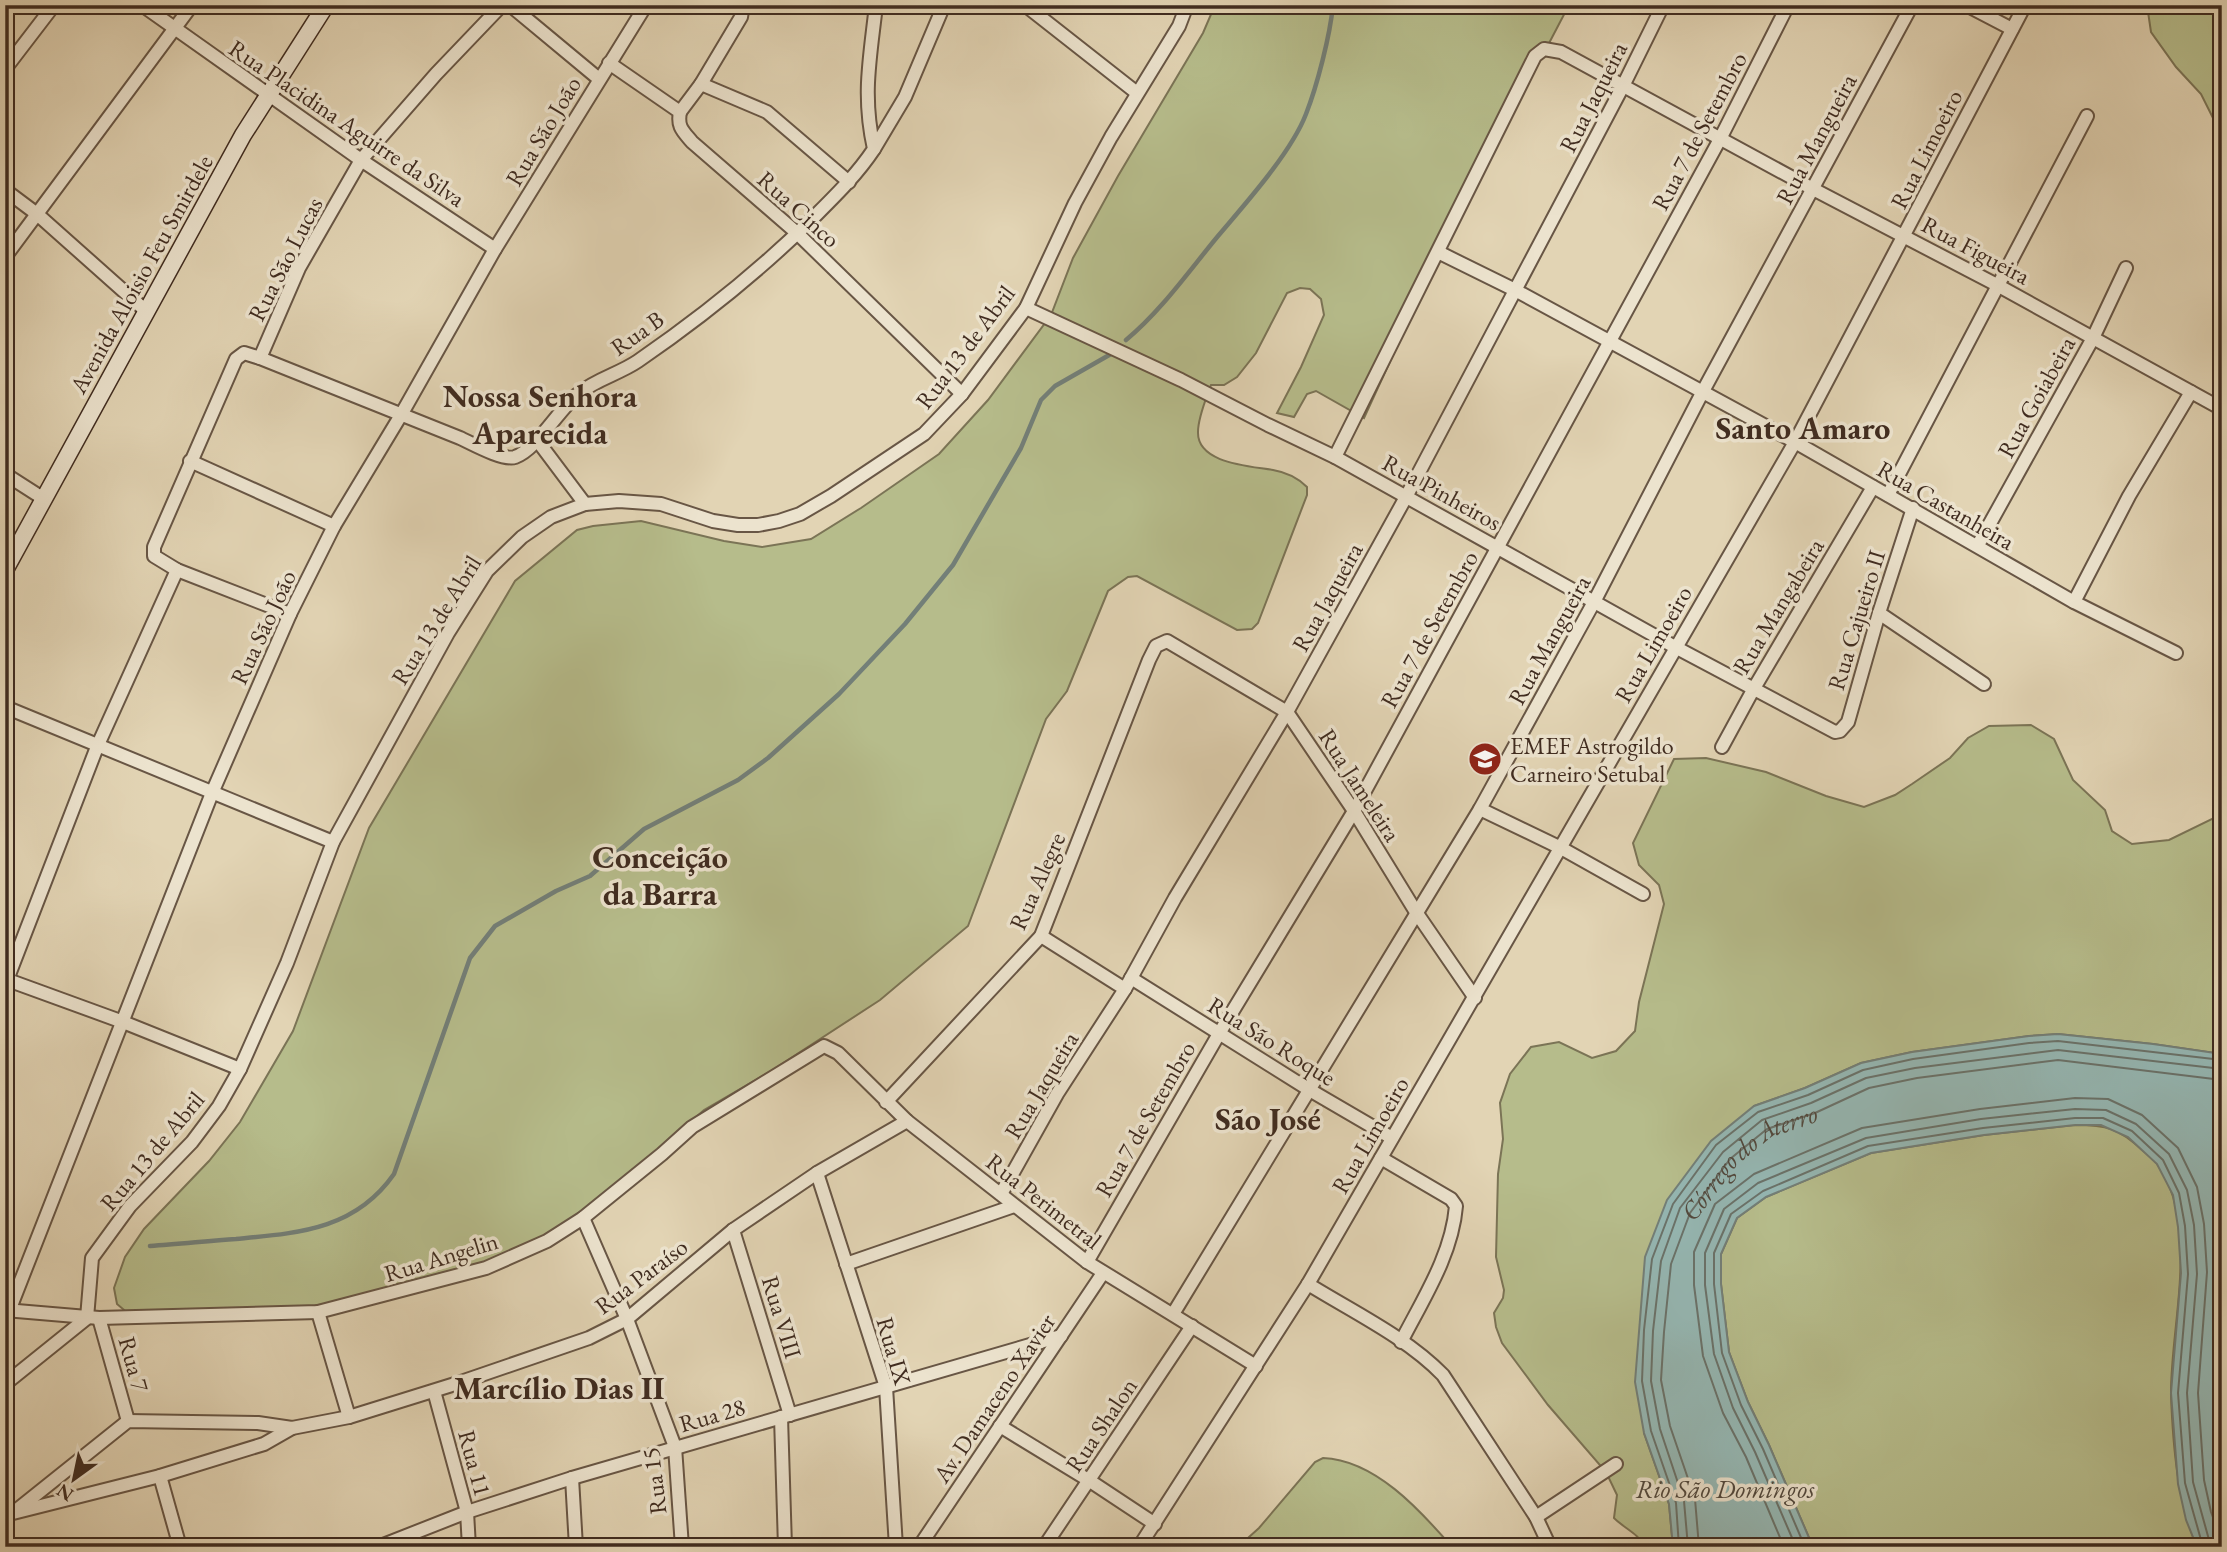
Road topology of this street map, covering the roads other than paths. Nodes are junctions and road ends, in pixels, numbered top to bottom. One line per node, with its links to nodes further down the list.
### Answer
1 (54, 5): 21 (street)
2 (142, 5): 19 (street, Rua Placidina Aguirre da Silva)
3 (191, 5): 19 (street)
4 (326, 5): 26 (street, Avenida Aloisio Feu Smirdele)
5 (502, 5): 31 (street, Rua São Lucas)
6 (510, 5): 22 (street)
7 (646, 5): 20 (street, Rua São João)
8 (743, 5): 23 (street)
9 (876, 5): 30 (street)
10 (944, 5): 30 (street, Rua B)
11 (1025, 5): 25 (street)
12 (1187, 5): 25 (street, Rua 13 de Abril)
13 (1663, 5): 24 (street, Rua Jaqueira)
14 (1788, 5): 29 (street, Rua 7 de Setembro)
15 (1912, 5): 33 (street, Rua Mangueira)
16 (1966, 5): 18 (street)
17 (2025, 5): 18 (street, Rua Limoeiro)
18 (2012, 29): 37 (street, Rua Limoeiro)
19 (174, 30): 26 (street, Rua Placidina Aguirre da Silva); 35 (street)
20 (609, 63): 22 (street, Rua São João); 27 (street)
21 (5, 69)
22 (599, 79): 38 (street, Rua São João)
23 (701, 83): 27 (street); 32 (street)
24 (1623, 86): 29 (street, Rua Figueira); 39 (street, Rua Figueira); 43 (street, Rua Jaqueira)
25 (1137, 93): 44 (street, Rua 13 de Abril)
26 (268, 96): 31 (street, Rua Placidina Aguirre da Silva); 45 (street, Avenida Aloisio Feu Smirdele)
27 (680, 112): 36 (street, Rua Cinco)
28 (2087, 116): 42 (street)
29 (1720, 139): 33 (street, Rua Figueira); 47 (street, Rua 7 de Setembro)
30 (874, 149): 32 (street, Rua B)
31 (361, 160): 38 (street, Rua Placidina Aguirre da Silva); 48 (street, Rua São Lucas)
32 (849, 182): 36 (street, Rua B)
33 (1813, 189): 37 (street, Rua Figueira); 50 (street, Rua Mangueira)
34 (5, 190): 35 (street)
35 (37, 214): 40 (street); 45 (street)
36 (797, 233): 51 (street, Rua Cinco); 54 (street, Rua B)
37 (1905, 236): 42 (street, Rua Figueira); 55 (street, Rua Limoeiro)
38 (495, 249): 53 (street, Rua São João)
39 (1438, 252): 43 (street, Rua Castanheira); 56 (street)
40 (5, 257)
41 (2126, 268): 46 (street, Rua Goiabeira)
42 (1997, 285): 46 (street, Rua Figueira); 60 (street)
43 (1515, 290): 47 (street, Rua Castanheira); 61 (street, Rua Jaqueira)
44 (1026, 308): 51 (street, Rua 13 de Abril); 56 (street, Rua Pinheiros)
45 (146, 310): 62 (street, Avenida Aloisio Feu Smirdele)
46 (2093, 338): 49 (street, Rua Figueira); 66 (street, Rua Goiabeira)
47 (1610, 342): 50 (street, Rua Castanheira); 67 (street, Rua 7 de Setembro)
48 (260, 358): 53 (street, Rua B); 57 (street, Rua São Lucas)
49 (2191, 392): 52 (street, Rua Figueira); 71 (street)
50 (1702, 393): 55 (street, Rua Castanheira); 70 (street, Rua Mangueira)
51 (962, 394): 63 (street, Rua 13 de Abril)
52 (2222, 409)
53 (401, 415): 54 (street, Rua B); 65 (street, Rua São João)
54 (537, 440): 63 (street)
55 (1795, 442): 59 (street, Rua Castanheira); 75 (street, Rua Limoeiro)
56 (1335, 457): 61 (street, Rua Pinheiros)
57 (190, 461): 65 (street); 69 (street, Rua São Lucas)
58 (5, 474): 62 (street)
59 (1872, 487): 60 (street, Rua Castanheira); 78 (street, Rua Mangabeira)
60 (1888, 495): 64 (street, Rua Castanheira)
61 (1406, 497): 67 (street, Rua Pinheiros); 80 (street, Rua Jaqueira)
62 (44, 499): 68 (street, Avenida Aloisio Feu Smirdele)
63 (585, 504): 87 (street, Rua 13 de Abril)
64 (1913, 508): 66 (street, Rua Castanheira); 72 (street, Rua Cajueiro II)
65 (334, 526): 73 (street, Rua São João)
66 (1978, 545): 71 (street, Rua Castanheira)
67 (1498, 547): 70 (street, Rua Pinheiros); 86 (street, Rua 7 de Setembro)
68 (5, 570)
69 (177, 570): 73 (street); 82 (street)
70 (1594, 602): 75 (street, Rua Pinheiros); 85 (street, Rua Mangueira)
71 (2074, 602): 76 (street, Rua Castanheira)
72 (1879, 612): 77 (street); 81 (street, Rua Cajueiro II)
73 (290, 614): 84 (street, Rua São João)
74 (1167, 641): 80 (street, Rua Jameleira); 91 (street, Rua Alegre)
75 (1675, 647): 78 (street, Rua Pinheiros); 88 (street, Rua Limoeiro)
76 (2176, 653)
77 (1984, 684)
78 (1753, 690): 81 (street, Rua Pinheiros); 83 (street, Rua Mangabeira)
79 (5, 707): 82 (street)
80 (1287, 712): 86 (street, Rua Jameleira); 93 (street, Rua Jaqueira)
81 (1829, 730)
82 (97, 747): 84 (street); 92 (street)
83 (1722, 747)
84 (212, 793): 87 (street); 95 (street, Rua São João)
85 (1480, 809): 88 (street); 90 (street, Rua Mangueira)
86 (1354, 811): 90 (street, Rua Jameleira); 96 (street, Rua 7 de Setembro)
87 (333, 842): 98 (street, Rua 13 de Abril)
88 (1560, 848): 89 (street); 94 (street, Rua Limoeiro)
89 (1643, 894)
90 (1416, 912): 94 (street, Rua Jameleira); 99 (street, Rua Mangueira)
91 (1041, 936): 93 (street, Rua São Roque); 100 (street, Rua Alegre)
92 (6, 981): 95 (street)
93 (1128, 983): 96 (street, Rua São Roque); 105 (street, Rua Jaqueira)
94 (1475, 998): 102 (street, Rua Limoeiro)
95 (123, 1022): 98 (street); 113 (street, Rua São João)
96 (1220, 1032): 99 (street, Rua São Roque); 109 (street, Rua 7 de Setembro)
97 (824, 1046): 100 (street, Rua Perimetral); 107 (street, Rua Angelin)
98 (240, 1069): 116 (street, Rua 13 de Abril)
99 (1308, 1089): 102 (street, Rua São Roque); 115 (street, Rua Mangueira)
100 (886, 1102): 101 (street, Rua Perimetral)
101 (907, 1121): 104 (street, Rua Paraíso); 105 (street, Rua Perimetral)
102 (1392, 1138): 103 (street, Rua Limoeiro)
103 (1381, 1158): 112 (street, Rua Limoeiro); 120 (street)
104 (817, 1173): 108 (street, Rua Paraíso); 110 (street, Rua IX)
105 (1002, 1194): 106 (street, Rua Perimetral)
106 (1014, 1206): 109 (street, Rua Perimetral); 110 (street)
107 (583, 1218): 114 (street, Rua Angelin); 117 (street, Rua 15)
108 (733, 1230): 117 (street, Rua Paraíso); 125 (street, Rua VIII)
109 (1087, 1262): 111 (street, Rua Perimetral)
110 (846, 1264): 123 (street, Rua IX)
111 (1103, 1273): 115 (street, Rua Perimetral); 119 (street, Av. Damaceno Xavier)
112 (1308, 1284): 120 (street); 121 (street, Rua Limoeiro)
113 (7, 1310): 116 (street, Rua Angelin)
114 (318, 1312): 116 (street, Rua Angelin); 126 (street)
115 (1173, 1314): 118 (street, Rua Perimetral)
116 (93, 1318): 122 (street); 127 (street, Rua 7)
117 (627, 1319): 124 (street, Rua Paraíso); 130 (street, Rua 15)
118 (1192, 1326): 121 (street, Rua Perimetral); 134 (street, Rua Shalon)
119 (1061, 1336): 123 (street, Rua 28); 128 (street, Av. Damaceno Xavier)
120 (1401, 1342): 137 (street)
121 (1256, 1366): 138 (street, Rua Limoeiro)
122 (5, 1384)
123 (886, 1387): 125 (street, Rua 28); 145 (street, Rua IX)
124 (434, 1391): 126 (street, Rua Paraíso); 135 (street, Rua 11)
125 (785, 1416): 130 (street, Rua 28); 144 (street, Rua VIII)
126 (349, 1417): 129 (street, Rua Paraíso)
127 (128, 1422): 129 (street, Rua Paraíso); 136 (street, Rua Paraíso)
128 (1000, 1426): 134 (street); 146 (street, Av. Damaceno Xavier)
129 (292, 1428): 132 (street, Rua Paraíso)
130 (675, 1447): 133 (street, Rua 28); 143 (street, Rua 15)
131 (1616, 1464): 137 (street)
132 (160, 1476): 136 (street, Rua Paraíso); 139 (street)
133 (572, 1478): 135 (street, Rua 28); 142 (street)
134 (1090, 1480): 138 (street); 147 (street, Rua Shalon)
135 (467, 1512): 140 (street, Rua 28); 141 (street, Rua 11)
136 (10, 1513)
137 (1536, 1517): 149 (street)
138 (1155, 1524): 148 (street, Rua Limoeiro)
139 (180, 1547)
140 (378, 1547)
141 (469, 1547)
142 (576, 1547)
143 (682, 1547)
144 (785, 1547)
145 (896, 1547)
146 (919, 1547)
147 (1044, 1547)
148 (1139, 1547)
149 (1550, 1547)

